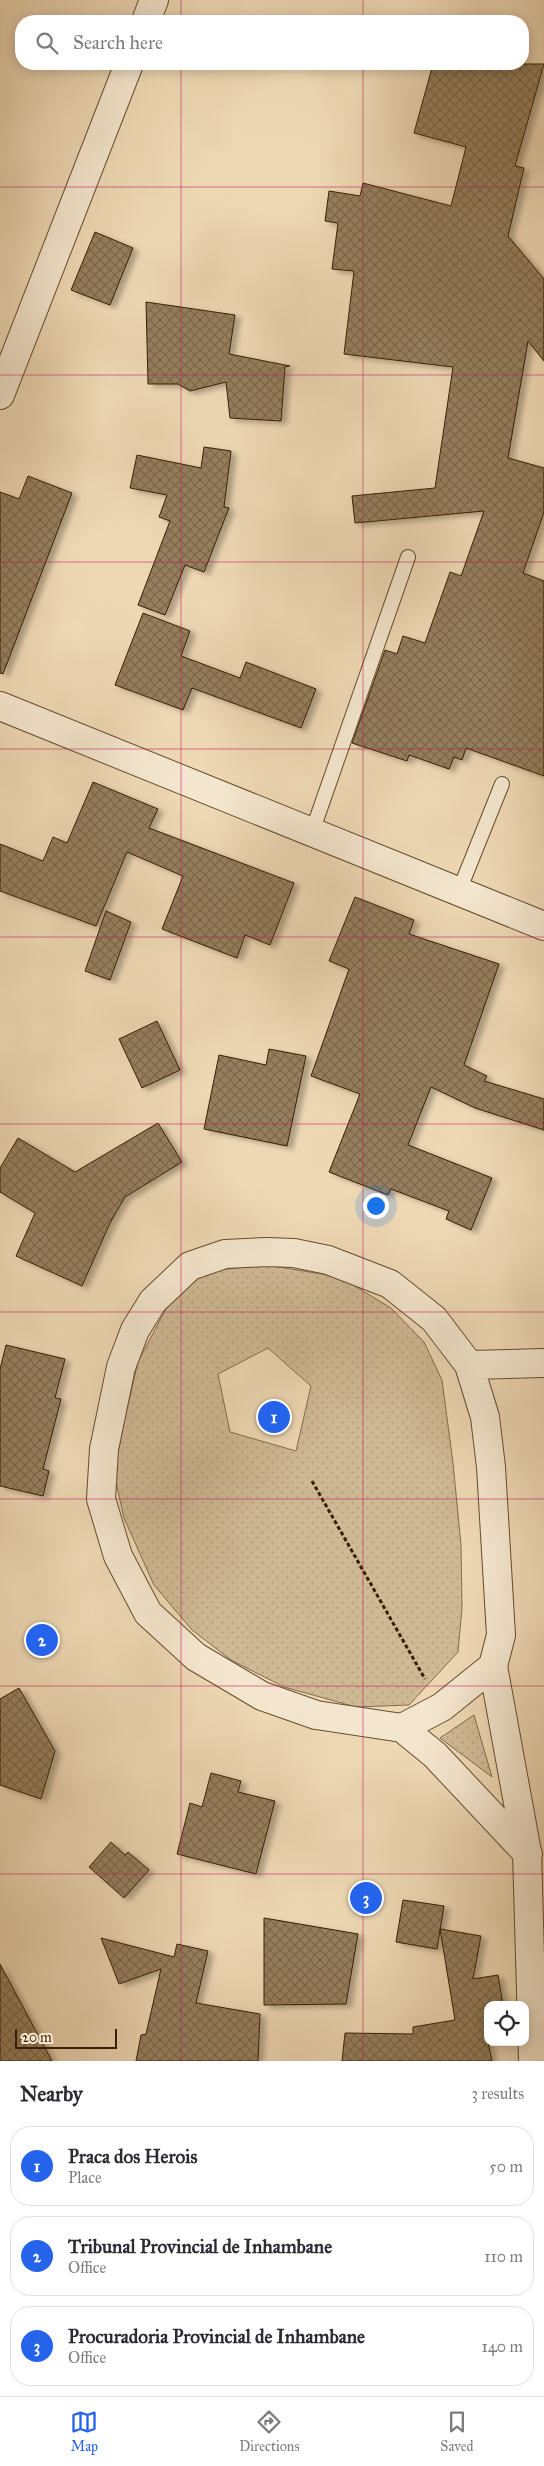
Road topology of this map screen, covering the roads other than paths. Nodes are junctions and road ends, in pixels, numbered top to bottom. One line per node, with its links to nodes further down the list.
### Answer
1 (154, 0): 2 (street)
2 (148, 15)
3 (127, 70): 4 (street)
4 (0, 395)
5 (408, 557): 8 (lane)
6 (0, 706): 8 (street)
7 (502, 784): 9 (lane)
8 (312, 832): 9 (street)
9 (459, 891): 10 (street)
10 (544, 926)
11 (544, 1363): 12 (street)
12 (469, 1365): 13 (street); 14 (street)
13 (493, 1666): 14 (street); 15 (street)
14 (402, 1728): 15 (street)
15 (527, 1852): 16 (street); 17 (street)
16 (544, 1877)
17 (533, 2061)

